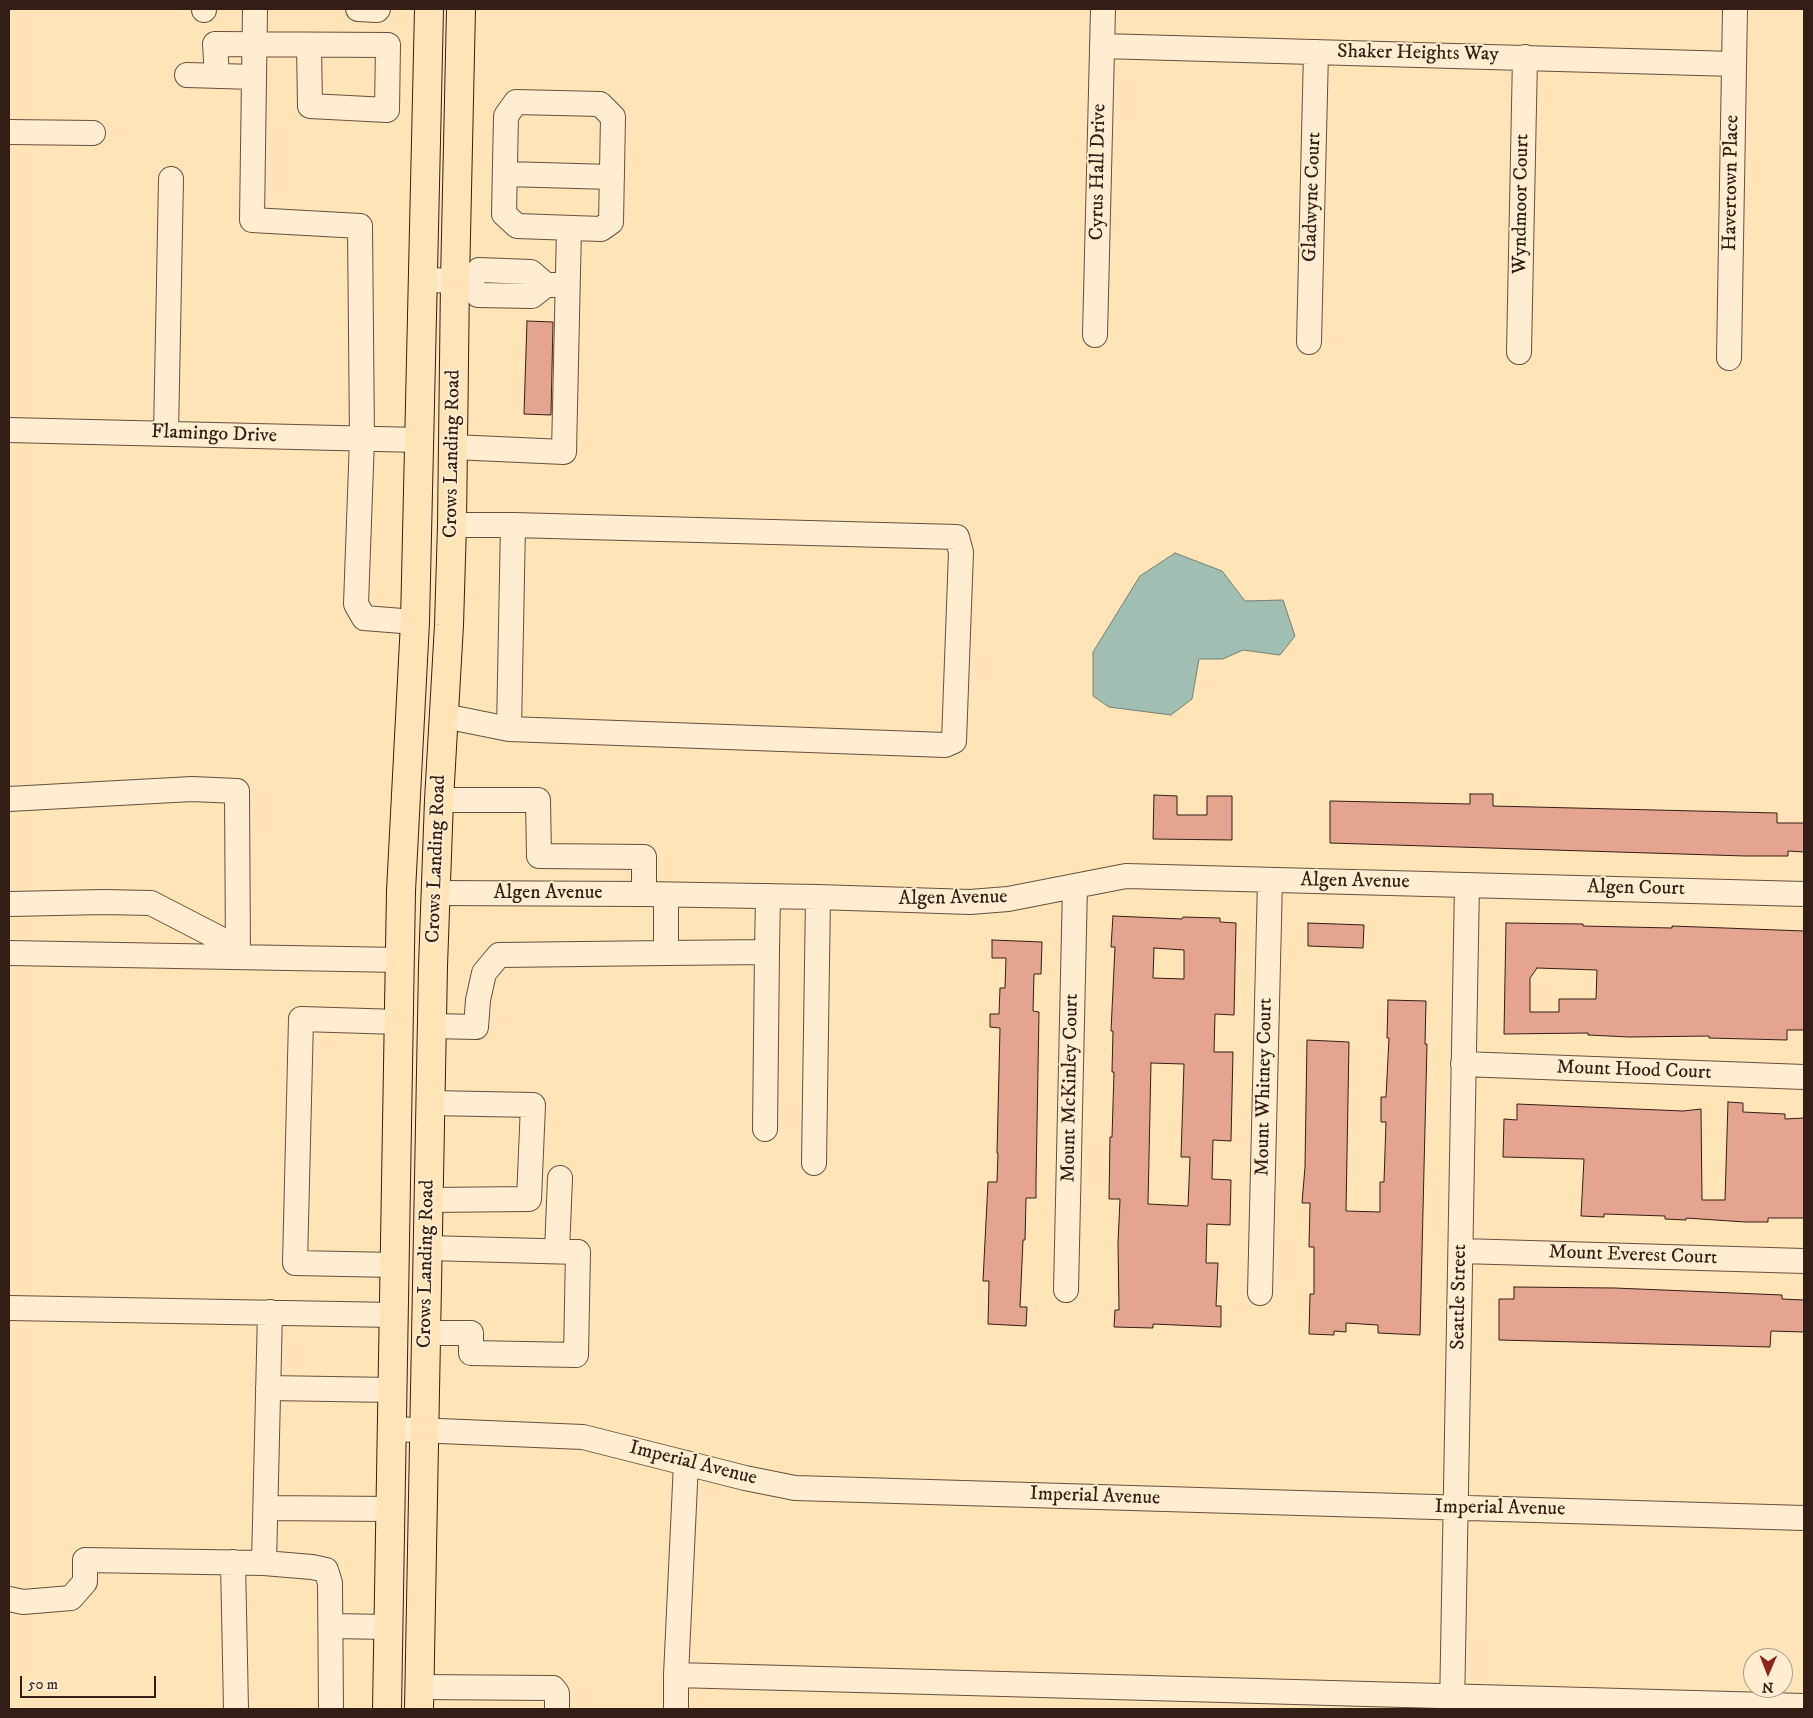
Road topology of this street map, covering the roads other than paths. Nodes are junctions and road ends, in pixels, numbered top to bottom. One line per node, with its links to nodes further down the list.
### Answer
1 (255, 9): 8 (street)
2 (358, 9): 3 (street)
3 (378, 9)
4 (429, 9): 23 (main road, Crows Landing Road)
5 (461, 9): 24 (main road, Crows Landing Road)
6 (1103, 9): 10 (street, Cyrus Hall Drive)
7 (1735, 9): 13 (street, Havertown Place)
8 (254, 45): 9 (street); 15 (street); 16 (street)
9 (309, 45)
10 (1102, 46): 11 (street, Shaker Heights Way); 26 (street, Cyrus Hall Drive)
11 (1316, 52): 12 (street, Shaker Heights Way); 27 (street, Gladwyne Court)
12 (1525, 57): 13 (street, Shaker Heights Way); 28 (street, Wyndmoor Court)
13 (1734, 64): 29 (street, Havertown Place)
14 (186, 75): 15 (street)
15 (217, 76): 16 (street)
16 (254, 77): 32 (street)
17 (9, 132): 18 (street)
18 (93, 133)
19 (505, 174): 20 (street); 20 (street); 22 (street)
20 (612, 177): 22 (street)
21 (170, 179): 31 (street)
22 (570, 228): 25 (street)
23 (423, 280): 24 (street); 33 (main road, Crows Landing Road)
24 (462, 281): 25 (street); 34 (main road, Crows Landing Road)
25 (557, 285): 34 (street)
26 (1095, 335)
27 (1309, 342)
28 (1519, 352)
29 (1729, 358)
30 (9, 430): 31 (street, Flamingo Drive)
31 (166, 434): 32 (street, Flamingo Drive)
32 (362, 439): 33 (street, Flamingo Drive); 37 (street)
33 (419, 446): 35 (main road); 37 (main road, Crows Landing Road)
34 (453, 447): 35 (main road, Crows Landing Road)
35 (452, 525): 36 (street); 38 (main road, Crows Landing Road)
36 (513, 525): 39 (street); 39 (street)
37 (416, 622): 40 (main road, Crows Landing Road)
38 (444, 716): 39 (street); 42 (main road, Crows Landing Road)
39 (509, 729)
40 (407, 777): 46 (main road); 56 (main road, Crows Landing Road)
41 (9, 799): 54 (street)
42 (438, 800): 46 (main road, Crows Landing Road); 47 (street)
43 (1270, 880): 44 (street, Algen Avenue); 45 (street, Algen Avenue); 73 (street, Mount Whitney Court)
44 (1467, 885): 48 (street, Algen Court); 59 (street, Seattle Street)
45 (1075, 886): 50 (street, Algen Avenue); 72 (street, Mount McKinley Court)
46 (436, 893): 47 (street, Algen Avenue); 58 (main road, Crows Landing Road)
47 (655, 894): 49 (street, Algen Avenue); 55 (street)
48 (1804, 894)
49 (768, 896): 50 (street, Algen Avenue); 53 (street)
50 (818, 897): 64 (street)
51 (9, 904): 54 (street)
52 (9, 952): 54 (street)
53 (767, 952): 55 (street); 62 (street)
54 (238, 953): 56 (street)
55 (666, 953): 58 (street)
56 (400, 960): 57 (main road, Crows Landing Road); 63 (main road)
57 (399, 1022): 71 (main road, Crows Landing Road); 71 (street)
58 (432, 1026): 61 (main road, Crows Landing Road)
59 (1463, 1064): 60 (street, Mount Hood Court); 69 (street, Seattle Street)
60 (1804, 1078)
61 (430, 1103): 63 (main road, Crows Landing Road); 66 (street)
62 (765, 1130)
63 (429, 1144): 66 (main road, Crows Landing Road)
64 (814, 1163)
65 (560, 1178): 68 (street)
66 (428, 1200): 67 (main road, Crows Landing Road)
67 (428, 1248): 68 (street); 77 (main road, Crows Landing Road)
68 (557, 1251): 77 (street)
69 (1461, 1251): 70 (street, Mount Everest Court); 85 (street, Seattle Street)
70 (1804, 1261)
71 (394, 1265): 76 (main road, Crows Landing Road)
72 (1066, 1290)
73 (1260, 1294)
74 (9, 1308): 75 (street)
75 (270, 1312): 76 (street); 78 (street)
76 (394, 1315): 79 (main road, Crows Landing Road)
77 (426, 1333): 81 (main road, Crows Landing Road)
78 (268, 1388): 79 (street); 83 (street)
79 (392, 1390): 80 (main road, Crows Landing Road)
80 (392, 1429): 81 (street, Imperial Avenue); 84 (main road, Crows Landing Road)
81 (425, 1429): 82 (street, Imperial Avenue); 92 (main road, Crows Landing Road)
82 (686, 1463): 85 (street, Imperial Avenue); 93 (street)
83 (266, 1508): 84 (street); 88 (street)
84 (390, 1509): 91 (main road, Crows Landing Road); 92 (main road)
85 (1455, 1509): 86 (street, Imperial Avenue); 95 (street, Seattle Street)
86 (1804, 1518)
87 (233, 1562): 88 (street); 89 (street); 97 (street)
88 (264, 1563): 90 (street)
89 (9, 1599)
90 (330, 1626): 91 (street); 98 (street)
91 (388, 1628): 99 (main road, Crows Landing Road)
92 (420, 1654): 94 (main road, Crows Landing Road)
93 (676, 1675): 95 (street); 101 (street)
94 (419, 1698): 100 (street)
95 (1452, 1702): 96 (street)
96 (1804, 1706)
97 (236, 1709)
98 (331, 1709)
99 (387, 1709)
100 (557, 1709)
101 (676, 1709)

